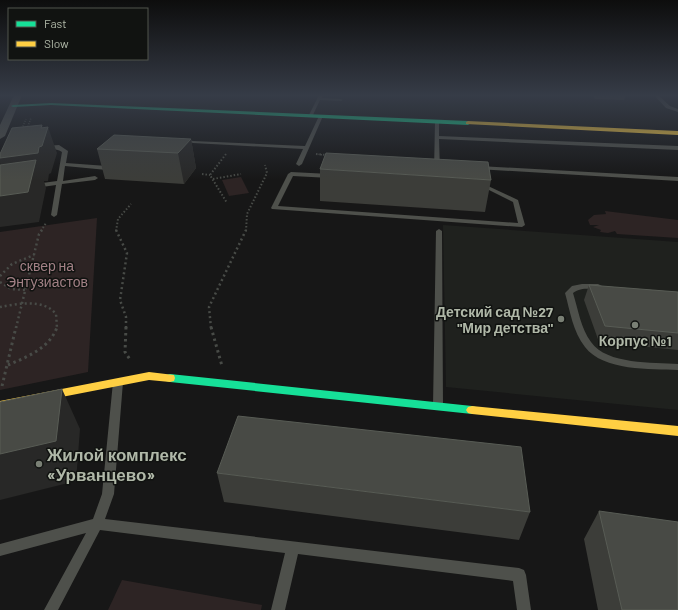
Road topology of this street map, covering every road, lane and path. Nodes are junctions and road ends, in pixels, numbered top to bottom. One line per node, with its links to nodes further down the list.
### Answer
1 (5, 123): 10 (street)
2 (24, 123): 7 (path)
3 (29, 123): 8 (path)
4 (318, 123): 15 (lane)
5 (436, 123): 11 (lane)
6 (468, 123): 9 (street)
7 (21, 131)
8 (26, 131)
9 (678, 133)
10 (0, 136)
11 (437, 137): 16 (lane); 22 (lane)
12 (174, 138): 13 (lane)
13 (234, 144): 15 (lane); 28 (path)
14 (39, 148): 19 (lane)
15 (306, 148): 17 (lane)
16 (678, 148)
17 (304, 153): 18 (path); 20 (lane)
18 (327, 155)
19 (62, 164): 24 (lane); 34 (lane)
20 (299, 164)
21 (265, 165): 53 (path)
22 (438, 165): 23 (lane); 30 (lane)
23 (445, 166)
24 (107, 168)
25 (475, 168): 33 (lane)
26 (202, 174): 28 (path)
27 (241, 174): 32 (path)
28 (210, 175): 32 (path)
29 (337, 176): 35 (lane)
30 (438, 177)
31 (96, 178): 34 (lane)
32 (213, 179): 37 (path)
33 (678, 179)
34 (59, 183): 36 (lane); 39 (lane)
35 (472, 186)
36 (29, 187)
37 (227, 203)
38 (131, 204): 51 (path)
39 (54, 216)
40 (439, 231): 56 (lane)
41 (39, 234): 42 (path)
42 (34, 255): 43 (path); 46 (path)
43 (0, 276)
44 (0, 282): 46 (path)
45 (610, 287): 50 (lane)
46 (26, 290): 47 (path)
47 (22, 304): 48 (path); 49 (path); 49 (path)
48 (0, 307)
49 (7, 365): 54 (path)
50 (678, 367)
51 (148, 376): 52 (street); 53 (street)
52 (118, 382): 55 (street); 58 (lane)
53 (227, 384): 56 (street)
54 (2, 387)
55 (0, 405)
56 (438, 406): 57 (street)
57 (678, 431)
58 (97, 524): 59 (lane); 60 (lane); 61 (lane)
59 (293, 548): 62 (lane); 63 (lane)
60 (0, 550)
61 (51, 610)
62 (278, 610)
63 (524, 610)

